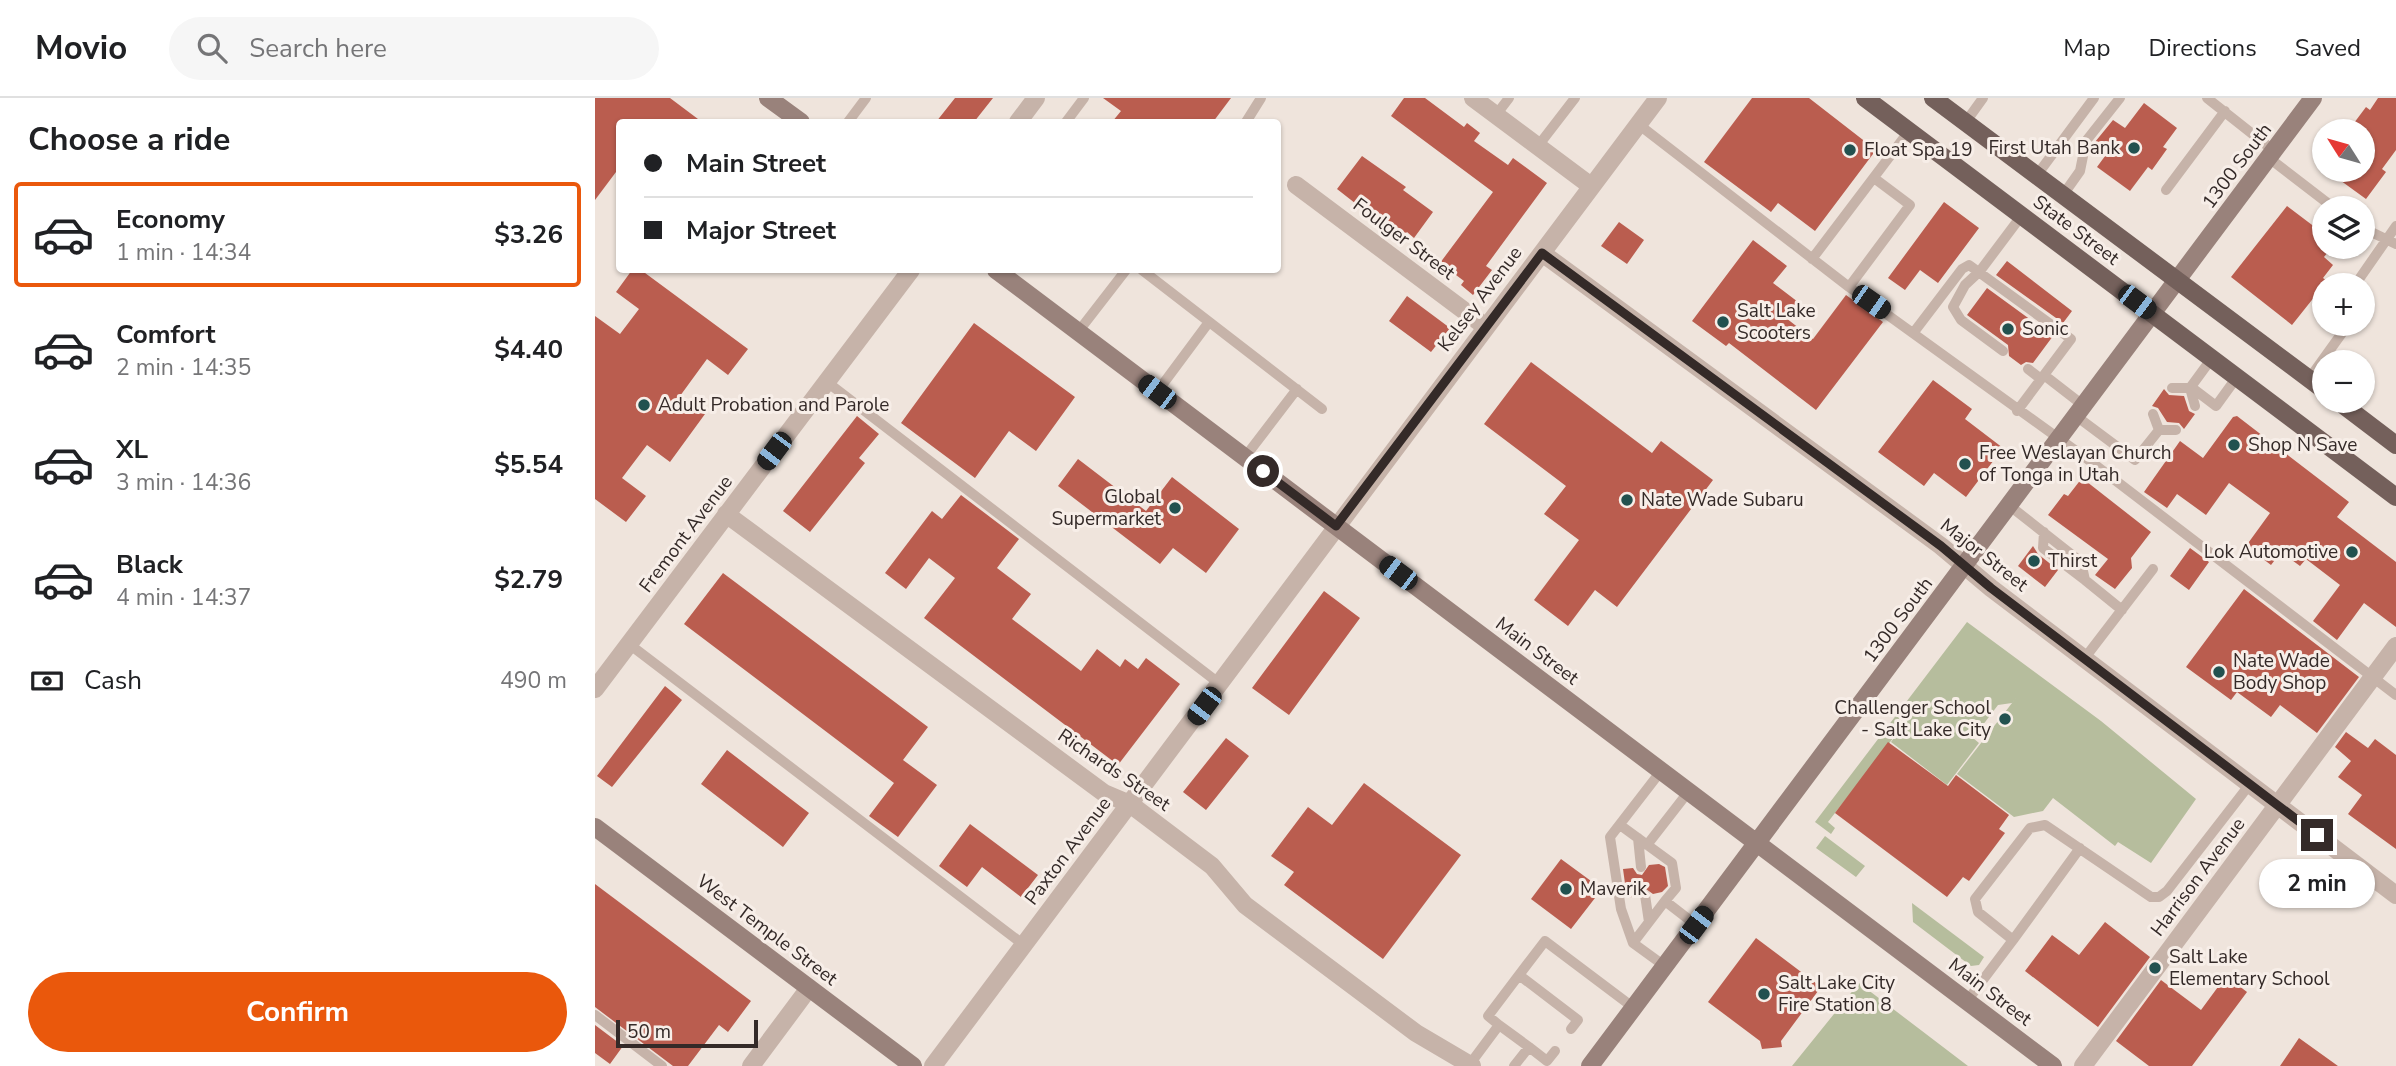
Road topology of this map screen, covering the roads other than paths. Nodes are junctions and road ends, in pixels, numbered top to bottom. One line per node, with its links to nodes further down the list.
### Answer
1 (768, 98): 19 (street)
2 (866, 98): 20 (lane)
3 (1036, 98): 21 (street)
4 (1084, 98): 22 (lane)
5 (1261, 98): 23 (lane)
6 (1473, 98): 18 (street)
7 (1509, 98): 18 (lane)
8 (1575, 98): 27 (lane)
9 (1658, 98): 25 (street, Kelsey Avenue)
10 (1865, 98): 26 (main road, State Street)
11 (1933, 98): 24 (main road, State Street)
12 (1983, 98): 24 (lane)
13 (2094, 98): 29 (lane)
14 (2120, 98): 34 (lane)
15 (2207, 98): 17 (lane)
16 (2313, 98): 28 (street, 1300 South)
17 (2224, 111): 28 (lane); 33 (lane)
18 (1496, 116): 27 (street)
19 (797, 119)
20 (850, 119)
21 (1020, 119)
22 (1068, 119)
23 (1248, 119)
24 (1965, 122): 29 (main road, State Street)
25 (1638, 124): 32 (street, Kelsey Avenue); 41 (lane)
26 (1909, 131): 30 (lane); 36 (main road, State Street)
27 (1538, 146): 32 (street)
28 (2271, 154): 35 (lane); 48 (street, 1300 South)
29 (2036, 175): 34 (main road, State Street)
30 (1874, 178): 41 (lane); 49 (lane)
31 (1296, 185): 52 (street, Foulger Street)
32 (1591, 186): 40 (street, Kelsey Avenue)
33 (2165, 190)
34 (2063, 195): 48 (main road, State Street)
35 (2320, 196)
36 (2022, 215): 42 (lane); 50 (main road, State Street)
37 (2396, 226): 39 (lane)
38 (2375, 233): 39 (lane)
39 (2392, 241): 47 (lane)
40 (1542, 253): 52 (street, Kelsey Avenue); 83 (street, Major Street)
41 (1812, 259): 49 (lane)
42 (1980, 271): 54 (lane); 56 (lane); 59 (lane)
43 (909, 273): 63 (street, Fremont Avenue)
44 (1000, 273): 53 (street, Main Street)
45 (1124, 273): 53 (lane)
46 (1146, 273): 51 (lane)
47 (2365, 273)
48 (2178, 280): 50 (street, 1300 South); 61 (main road, State Street)
49 (1849, 287): 54 (lane)
50 (2153, 314): 57 (main road, State Street); 71 (street, 1300 South)
51 (1209, 322): 65 (lane); 67 (lane)
52 (1486, 327): 82 (street, Kelsey Avenue)
53 (1078, 332): 67 (street, Main Street)
54 (1914, 332): 70 (lane)
55 (2340, 336): 61 (lane)
56 (2003, 351)
57 (2211, 358): 60 (main road, State Street); 66 (lane)
58 (2028, 369): 59 (lane)
59 (2043, 377): 70 (lane); 71 (lane)
60 (2237, 377): 66 (lane); 79 (main road, State Street)
61 (2309, 379): 62 (main road, State Street)
62 (2312, 381)
63 (827, 382): 81 (street, Fremont Avenue); 90 (lane)
64 (2172, 388): 66 (lane)
65 (1297, 389): 69 (lane); 78 (lane)
66 (2188, 391): 68 (lane)
67 (1157, 392): 78 (street, Main Street)
68 (2195, 406)
69 (1322, 409)
70 (2017, 411): 76 (lane)
71 (2080, 411): 74 (lane); 76 (street, 1300 South)
72 (2354, 413): 77 (main road)
73 (2153, 414): 74 (lane)
74 (2162, 426): 75 (lane)
75 (2176, 430)
76 (2058, 440): 80 (street, 1300 South); 89 (lane)
77 (2396, 445)
78 (1245, 457): 82 (street, Main Street)
79 (2396, 497)
80 (2010, 506): 83 (street, 1300 South); 85 (lane)
81 (726, 514): 86 (street, Fremont Avenue); 96 (street, Richards Street)
82 (1336, 526): 90 (street, Paxton Avenue); 93 (street, Main Street)
83 (1964, 566): 88 (street, Major Street); 101 (street, 1300 South)
84 (2153, 569): 85 (lane)
85 (2122, 610): 88 (lane)
86 (629, 644): 91 (street, Fremont Avenue); 112 (lane)
87 (2396, 646): 89 (street, Harrison Avenue)
88 (2084, 659): 94 (street, Major Street)
89 (2372, 677): 92 (lane); 97 (street, Harrison Avenue)
90 (1220, 684): 96 (street, Paxton Avenue)
91 (595, 689)
92 (2396, 695)
93 (1661, 771): 95 (street, Main Street); 98 (lane)
94 (2249, 784): 97 (street, Major Street); 103 (lane)
95 (1689, 791): 101 (street, Main Street); 102 (lane)
96 (1130, 804): 112 (street, Paxton Avenue); 130 (street, Richards Street)
97 (2277, 805): 106 (street, Major Street); 138 (street, Harrison Avenue)
98 (1620, 825): 100 (lane); 111 (lane)
99 (595, 827): 115 (street, West Temple Street)
100 (1637, 838): 102 (lane); 104 (lane)
101 (1758, 843): 109 (street, 1300 South); 119 (street, Main Street)
102 (1647, 845): 107 (lane)
103 (2080, 848): 110 (lane); 110 (lane)
104 (1641, 867)
105 (1645, 895): 108 (lane)
106 (2396, 895)
107 (1665, 901): 108 (lane); 109 (lane)
108 (1649, 922): 111 (lane)
109 (1696, 925): 113 (street, 1300 South)
110 (2013, 940): 119 (lane)
111 (1633, 943): 113 (lane)
112 (1024, 945): 134 (street, Paxton Avenue)
113 (1665, 967): 120 (street, 1300 South)
114 (1524, 978): 116 (lane); 117 (lane); 120 (lane); 124 (lane)
115 (810, 988): 132 (street); 133 (street, West Temple Street)
116 (1539, 990): 118 (lane); 125 (lane)
117 (1521, 991)
118 (1532, 1000)
119 (1967, 1001): 137 (street, Main Street)
120 (1635, 1008): 136 (street, 1300 South)
121 (1505, 1013): 124 (lane)
122 (597, 1021): 131 (lane)
123 (1515, 1021): 124 (lane)
124 (1501, 1026): 128 (lane); 130 (lane)
125 (1571, 1029)
126 (1532, 1034): 128 (lane)
127 (1543, 1042): 128 (lane)
128 (1530, 1048): 129 (lane); 135 (lane)
129 (1555, 1051)
130 (1471, 1065)
131 (662, 1066)
132 (751, 1066)
133 (913, 1066)
134 (933, 1066)
135 (1514, 1066)
136 (1590, 1066)
137 (2053, 1066)
138 (2083, 1066)

